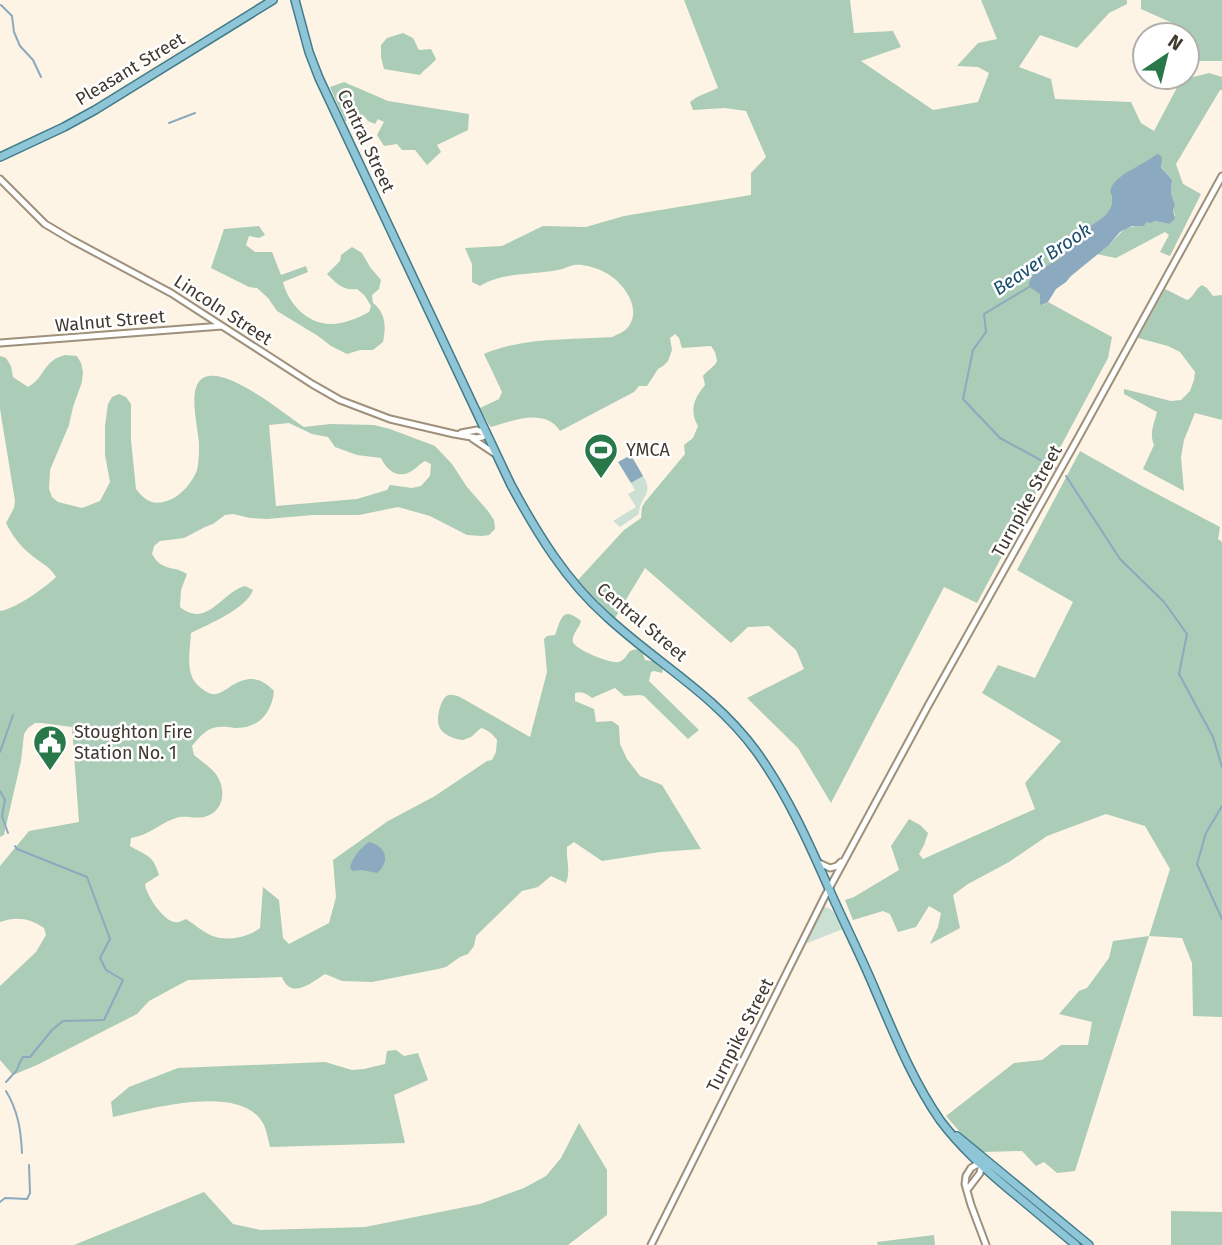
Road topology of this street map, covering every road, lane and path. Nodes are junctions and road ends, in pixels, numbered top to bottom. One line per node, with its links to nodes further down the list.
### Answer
1 (273, 0): 3 (main road, Pleasant Street)
2 (295, 0): 9 (main road, Central Street)
3 (0, 158)
4 (1222, 176): 12 (street, Turnpike Street)
5 (0, 179): 6 (street, Lincoln Street)
6 (222, 326): 7 (street, Walnut Street); 8 (street, Lincoln Street)
7 (0, 343)
8 (447, 432): 9 (street, Lincoln Street); 10 (street, Lincoln Street)
9 (487, 434): 10 (street, Lincoln Street); 11 (main road, Central Street)
10 (470, 438): 11 (street, Lincoln Street)
11 (498, 457): 13 (main road, Central Street)
12 (856, 839): 13 (street, Turnpike Street); 14 (street, Turnpike Street)
13 (818, 862): 14 (main road, Central Street)
14 (829, 888): 15 (main road, Central Street); 17 (street, Turnpike Street)
15 (983, 1162): 16 (main road, Central Street); 18 (street)
16 (1059, 1226): 19 (main road); 20 (main road)
17 (651, 1245)
18 (986, 1245)
19 (1076, 1245)
20 (1089, 1245)

